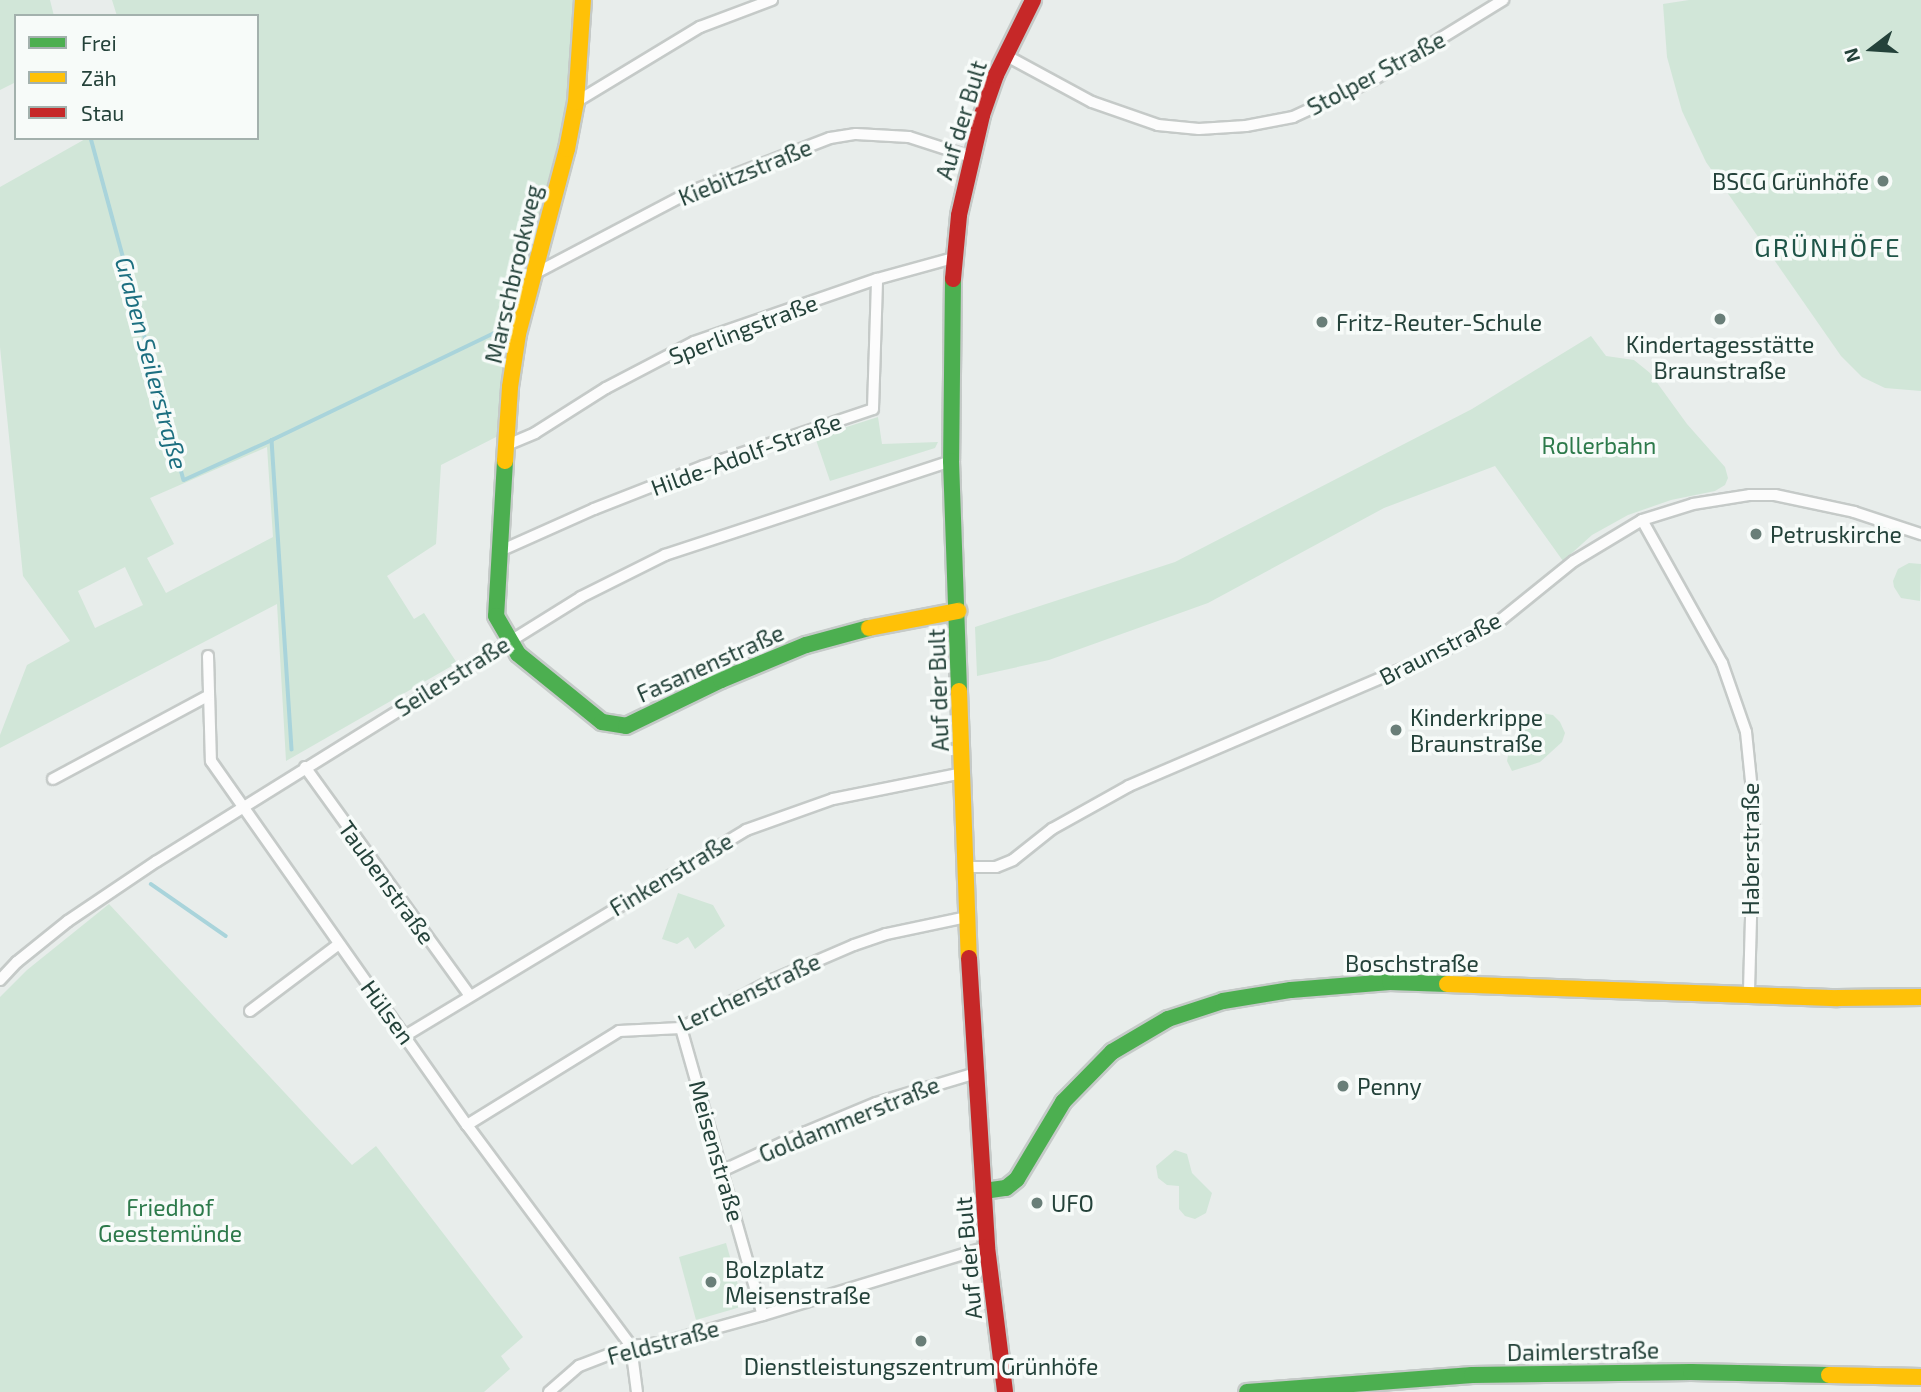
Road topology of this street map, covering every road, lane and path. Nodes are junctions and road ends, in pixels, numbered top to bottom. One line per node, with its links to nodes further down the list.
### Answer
1 (583, 0): 6 (street, Marschbrookweg)
2 (772, 0): 6 (street)
3 (1033, 0): 5 (street, Auf der Bult)
4 (1503, 0): 5 (street, Stolper Straße)
5 (1005, 55): 7 (street, Auf der Bult)
6 (576, 102): 9 (street, Marschbrookweg)
7 (971, 157): 8 (street, Auf der Bult); 9 (street, Kiebitzstraße)
8 (953, 258): 10 (street, Sperlingstraße); 12 (street, Auf der Bult)
9 (532, 275): 11 (street, Marschbrookweg)
10 (877, 279): 11 (street, Sperlingstraße); 15 (street, Hilde-Adolf-Straße)
11 (507, 445): 15 (street, Marschbrookweg)
12 (951, 461): 16 (street, Auf der Bult); 17 (street, Seilerstraße)
13 (1642, 520): 14 (street, Braunstraße); 24 (street, Braunstraße); 28 (street, Haberstraße)
14 (1921, 534)
15 (500, 551): 17 (street, Marschbrookweg)
16 (958, 611): 17 (street, Fasanenstraße); 21 (street, Auf der Bult)
17 (508, 640): 20 (street, Seilerstraße)
18 (208, 656): 19 (street, Hülsen)
19 (208, 696): 22 (street); 23 (street, Hülsen)
20 (305, 766): 23 (street, Seilerstraße); 29 (street, Taubenstraße)
21 (963, 773): 24 (street, Auf der Bult); 29 (street, Finkenstraße)
22 (53, 779)
23 (242, 807): 26 (street, Hülsen); 27 (street, Seilerstraße)
24 (966, 867): 25 (street, Auf der Bult)
25 (967, 917): 32 (street, Lerchenstraße); 34 (street, Auf der Bult)
26 (339, 944): 31 (street); 33 (street, Hülsen)
27 (0, 980)
28 (1749, 994): 30 (street, Boschstraße); 37 (street, Boschstraße)
29 (470, 996): 33 (street, Finkenstraße)
30 (1921, 997)
31 (250, 1011)
32 (681, 1028): 35 (street, Lerchenstraße); 36 (street, Meisenstraße)
33 (405, 1036): 35 (street, Hülsen)
34 (976, 1073): 36 (street, Goldammerstraße); 37 (street, Auf der Bult)
35 (467, 1125): 40 (street, Hülsen)
36 (724, 1170): 39 (street, Meisenstraße)
37 (984, 1191): 38 (street, Auf der Bult)
38 (987, 1247): 39 (street, Feldstraße); 44 (street, Auf der Bult)
39 (763, 1315): 40 (street, Feldstraße)
40 (631, 1346): 42 (street, Feldstraße); 43 (street)
41 (1921, 1377): 45 (street, Daimlerstraße)
42 (549, 1392)
43 (637, 1392)
44 (1005, 1392)
45 (1247, 1392)

